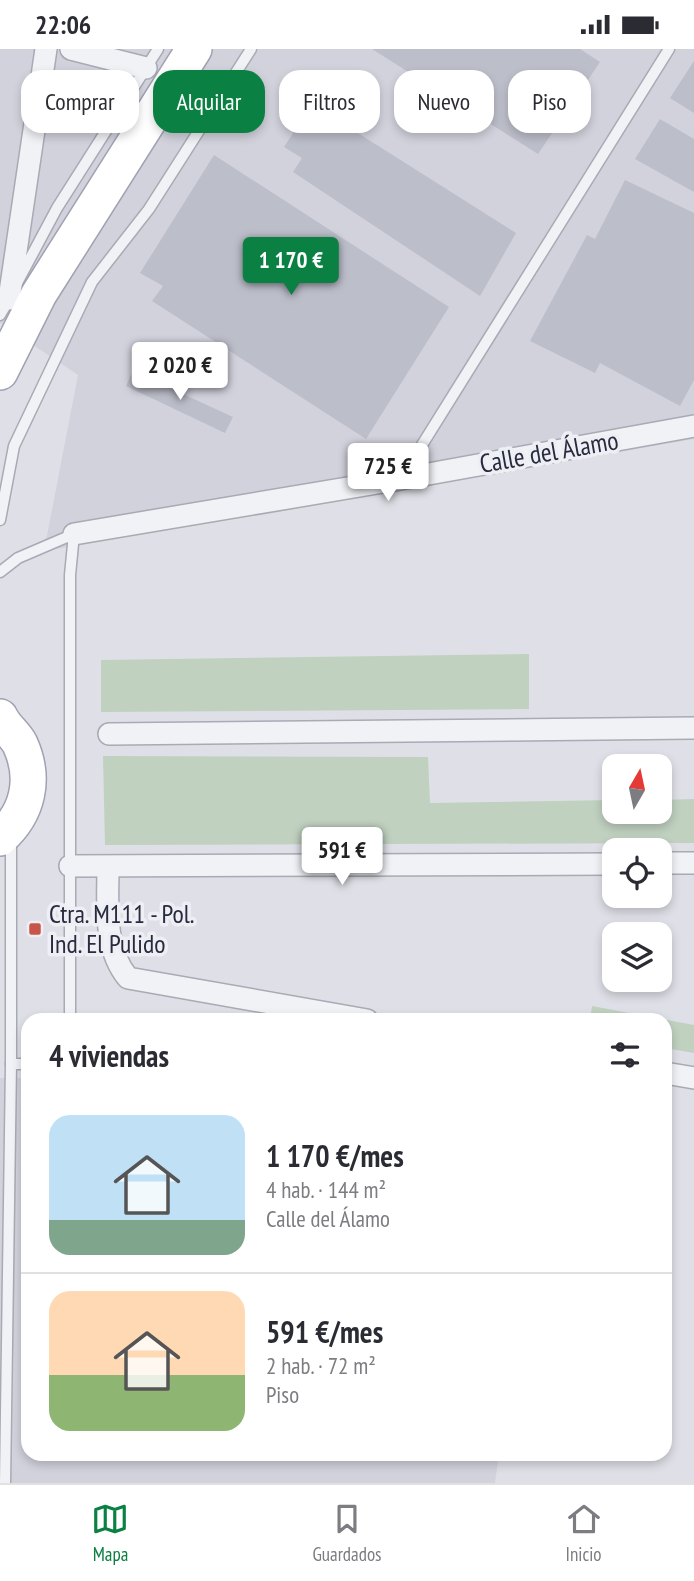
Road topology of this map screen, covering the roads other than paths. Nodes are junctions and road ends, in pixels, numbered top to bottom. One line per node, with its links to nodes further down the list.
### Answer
1 (46, 49): 8 (street)
2 (71, 49): 7 (street)
3 (158, 49): 7 (lane)
4 (194, 49): 9 (main road)
5 (251, 49): 12 (lane)
6 (669, 49): 11 (lane)
7 (146, 68): 8 (lane)
8 (4, 307)
9 (0, 372)
10 (694, 426): 11 (street, Calle del Álamo)
11 (401, 479): 13 (street, Calle del Álamo)
12 (0, 520)
13 (74, 534): 14 (lane); 22 (lane)
14 (0, 572)
15 (1, 721): 18 (main road)
16 (694, 729): 17 (street)
17 (109, 734)
18 (6, 833): 26 (lane)
19 (672, 863): 20 (street)
20 (694, 863)
21 (602, 864): 23 (street)
22 (70, 866): 23 (street); 24 (lane)
23 (108, 867): 25 (street)
24 (70, 1013)
25 (327, 1013)
26 (11, 1064): 27 (lane); 30 (lane)
27 (21, 1064)
28 (672, 1074): 29 (street)
29 (694, 1079)
30 (5, 1483)

